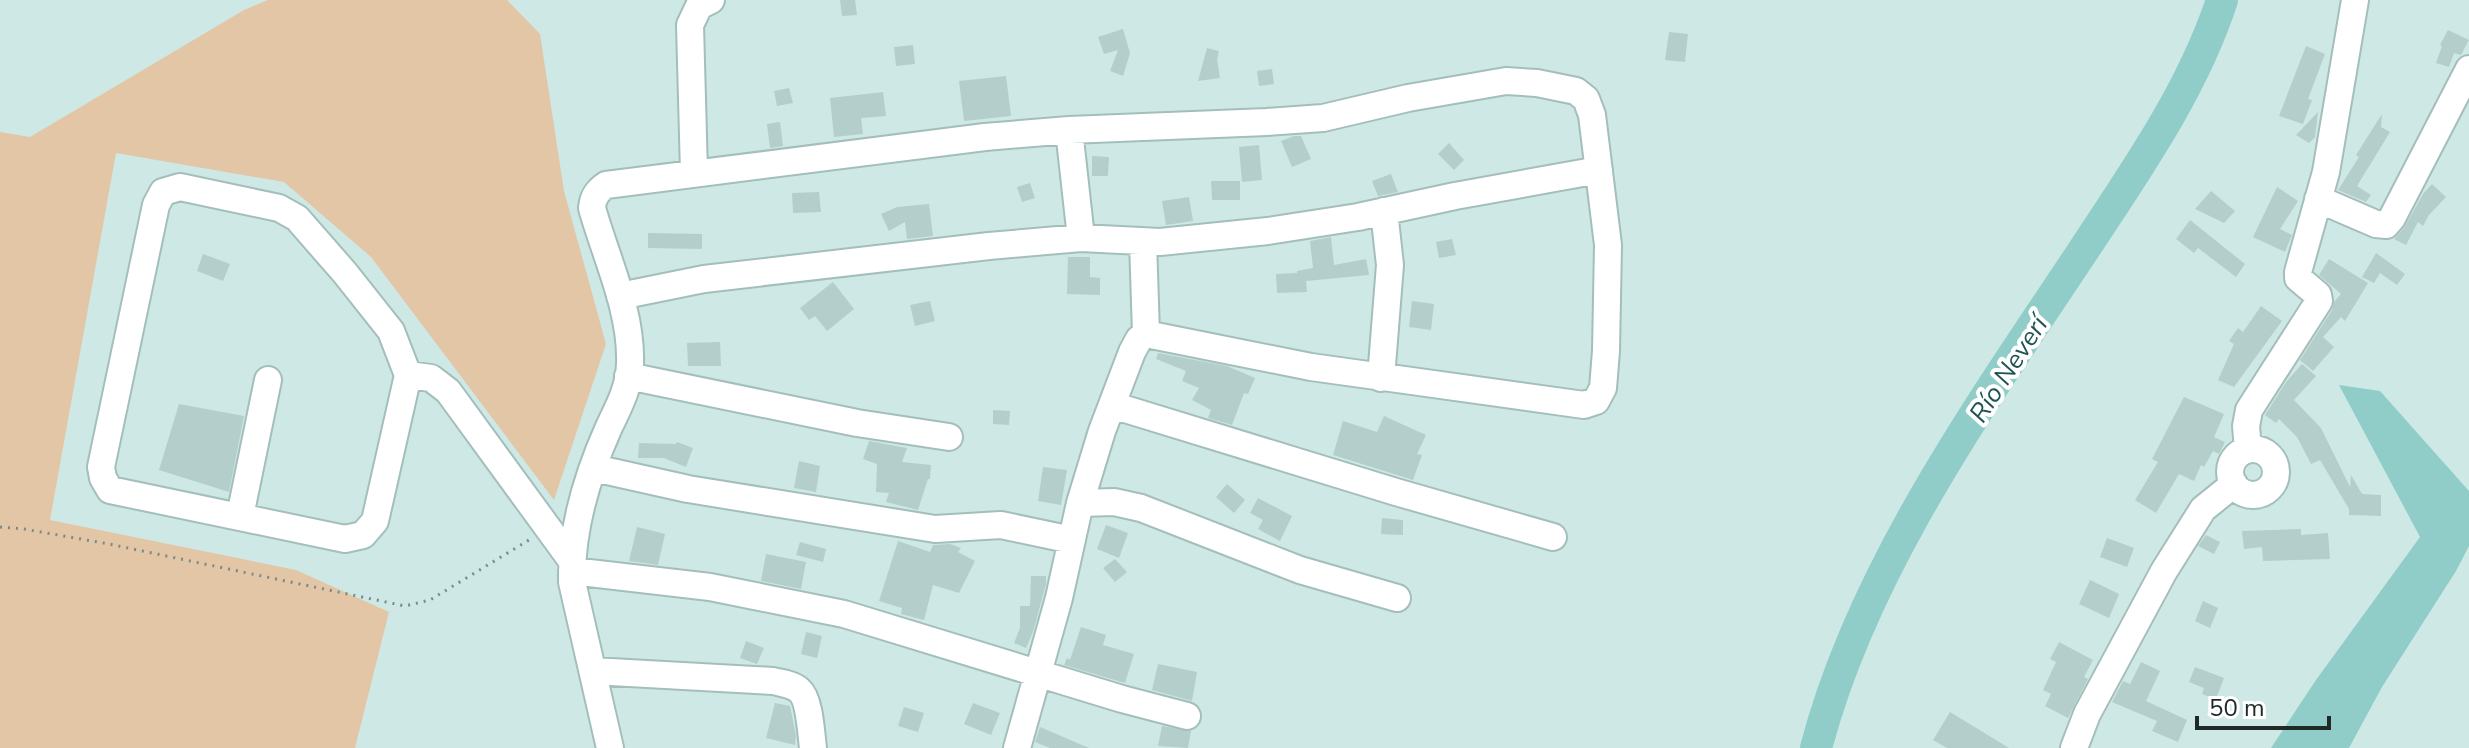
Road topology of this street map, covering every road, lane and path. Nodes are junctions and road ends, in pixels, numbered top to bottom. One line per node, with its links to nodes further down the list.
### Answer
1 (711, 0): 6 (street)
2 (2355, 0): 7 (street)
3 (2469, 69): 7 (street)
4 (1069, 130): 5 (street); 6 (street); 9 (street)
5 (1599, 170): 8 (street); 15 (street)
6 (694, 173): 11 (street)
7 (2318, 199): 19 (street)
8 (1384, 211): 10 (street); 15 (street)
9 (1081, 238): 10 (street); 11 (street)
10 (1143, 241): 12 (street)
11 (620, 296): 14 (street)
12 (1146, 334): 15 (street); 17 (street)
13 (408, 375): 23 (street); 23 (street); 25 (street)
14 (628, 376): 18 (street); 20 (street)
15 (1381, 378)
16 (268, 380): 23 (street)
17 (1112, 405): 22 (street); 26 (street)
18 (949, 437)
19 (2248, 449): 21 (street); 21 (street)
20 (594, 468): 27 (street); 28 (street)
21 (2234, 484): 36 (street)
22 (1080, 503): 27 (street); 29 (street)
23 (240, 516)
24 (0, 527): 25 (path)
25 (549, 528): 28 (street)
26 (1553, 537)
27 (1072, 540): 31 (street)
28 (572, 566): 30 (street); 31 (street)
29 (1397, 598)
30 (593, 671): 33 (street); 34 (street)
31 (1038, 673): 32 (street); 35 (street)
32 (1187, 716)
33 (610, 748)
34 (813, 748)
35 (1017, 748)
36 (2074, 748)

